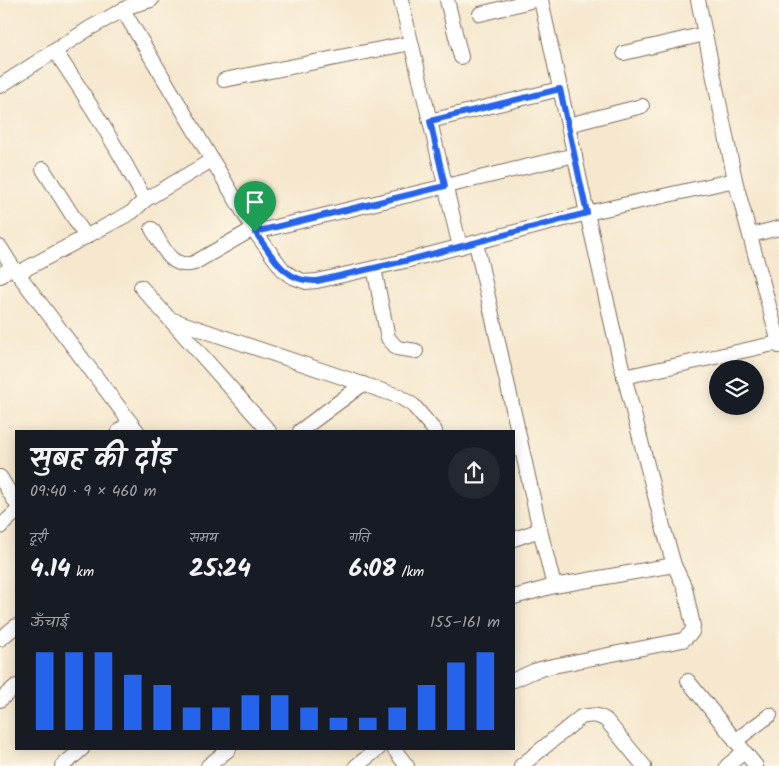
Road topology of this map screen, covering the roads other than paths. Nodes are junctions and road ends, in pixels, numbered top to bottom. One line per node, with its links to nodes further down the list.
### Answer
1 (151, 0): 7 (street)
2 (401, 0): 10 (street)
3 (447, 0): 13 (street)
4 (534, 0): 8 (street)
5 (541, 0): 16 (street)
6 (698, 0): 9 (street)
7 (124, 10): 11 (street); 21 (street)
8 (480, 14)
9 (705, 34): 12 (street); 23 (street)
10 (411, 43): 14 (street); 18 (street)
11 (55, 51): 15 (street); 25 (street)
12 (624, 53)
13 (461, 57)
14 (224, 80)
15 (0, 86)
16 (560, 89): 18 (street); 19 (street)
17 (642, 106): 19 (street)
18 (430, 121): 24 (street)
19 (568, 125): 20 (street)
20 (574, 155): 24 (street); 26 (street)
21 (212, 160): 25 (street); 29 (street)
22 (43, 169): 31 (street)
23 (735, 180): 26 (street); 30 (street)
24 (445, 186): 29 (street); 33 (street)
25 (145, 200): 31 (street)
26 (587, 213): 32 (street); 42 (street)
27 (779, 228): 30 (street)
28 (152, 229): 29 (street)
29 (254, 230): 35 (street)
30 (751, 235): 40 (street)
31 (86, 237): 36 (street)
32 (476, 243): 33 (street); 48 (street)
33 (460, 247): 35 (street)
34 (0, 248): 36 (street)
35 (374, 268): 41 (street)
36 (15, 270): 37 (street); 44 (street)
37 (0, 276)
38 (141, 287): 39 (street)
39 (170, 319): 43 (street); 45 (street)
40 (779, 344): 42 (street)
41 (416, 351)
42 (624, 377): 56 (street)
43 (364, 384): 46 (street); 47 (street)
44 (129, 428)
45 (267, 430)
46 (301, 430)
47 (433, 430)
48 (514, 430)
49 (515, 434): 54 (street)
50 (0, 477): 51 (street)
51 (15, 501)
52 (15, 513): 53 (street)
53 (0, 527)
54 (540, 530): 55 (street); 57 (street)
55 (515, 539)
56 (674, 565): 57 (street); 61 (street)
57 (554, 586): 58 (street)
58 (515, 597)
59 (15, 627): 60 (street)
60 (0, 639)
61 (515, 680)
62 (688, 681): 66 (street)
63 (15, 687): 64 (street)
64 (0, 700)
65 (770, 715): 66 (street)
66 (734, 741): 71 (street)
67 (81, 750): 73 (street)
68 (229, 750): 74 (street)
69 (377, 750): 75 (street)
70 (395, 750): 76 (street)
71 (744, 752): 78 (street); 79 (street)
72 (528, 764): 77 (street)
73 (62, 766)
74 (208, 766)
75 (356, 766)
76 (407, 766)
77 (644, 766)
78 (726, 766)
79 (756, 766)

